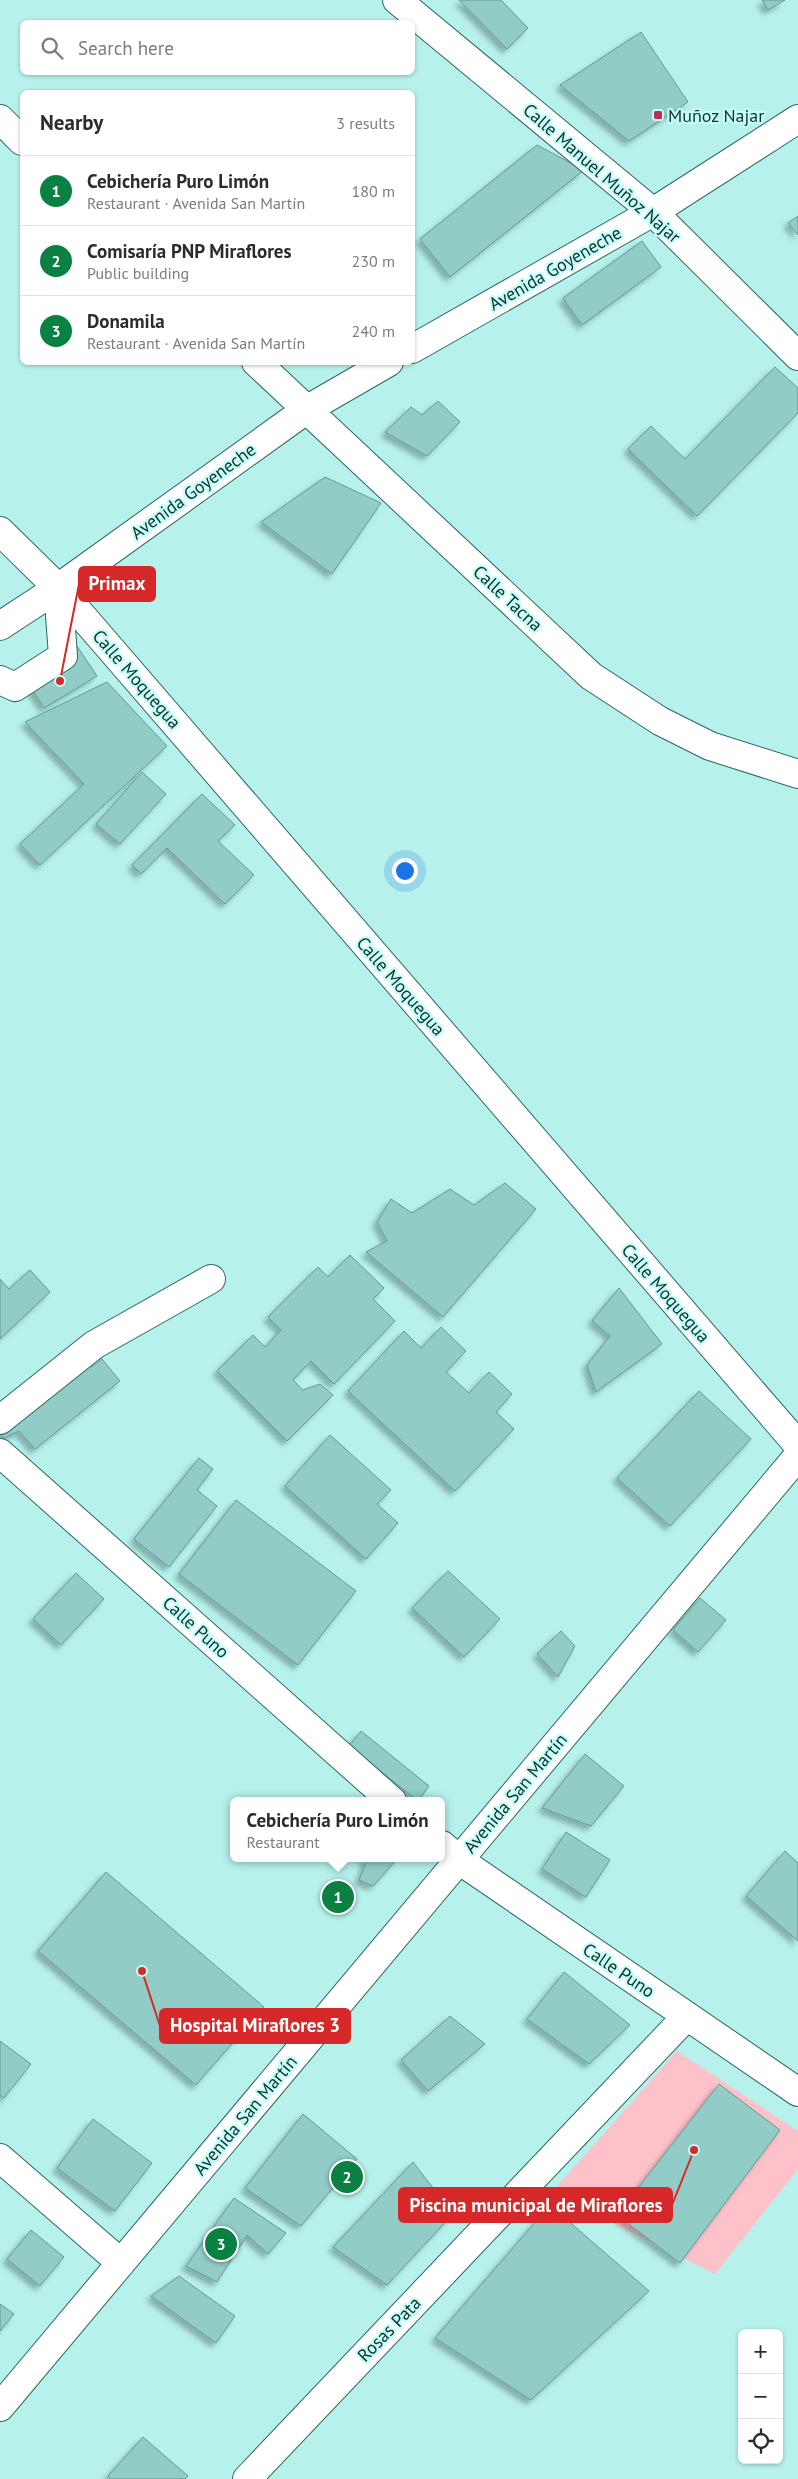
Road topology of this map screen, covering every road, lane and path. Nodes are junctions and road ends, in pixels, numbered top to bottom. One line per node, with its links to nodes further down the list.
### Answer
1 (397, 0): 5 (street, Calle Manuel Muñoz Najar)
2 (0, 119): 4 (street)
3 (798, 119): 5 (street, Avenida Goyeneche)
4 (20, 139)
5 (653, 212): 6 (street, Avenida Goyeneche); 7 (street, Calle Manuel Muñoz Najar)
6 (415, 347)
7 (798, 356)
8 (259, 365): 10 (street, Calle Tacna)
9 (384, 365): 10 (street, Avenida Goyeneche)
10 (306, 410): 12 (street, Avenida Goyeneche); 15 (street, Calle Tacna)
11 (0, 531): 12 (street, Calle Moquegua)
12 (58, 588): 13 (street, Avenida Goyeneche); 14 (street); 18 (street, Calle Moquegua)
13 (0, 626)
14 (0, 680)
15 (798, 774)
16 (211, 1279): 17 (street)
17 (0, 1420)
18 (798, 1446)
19 (0, 1454): 21 (street, Calle Puno)
20 (798, 1456): 22 (street, Avenida San Martín)
21 (387, 1797)
22 (450, 1852): 24 (street, Calle Puno)
23 (442, 1862): 27 (street, Avenida San Martín)
24 (687, 2016): 25 (street, Calle Puno); 29 (street, Rosas Pata)
25 (798, 2092)
26 (0, 2158): 27 (street)
27 (121, 2263): 28 (street, Avenida San Martín)
28 (0, 2407)
29 (258, 2475)

